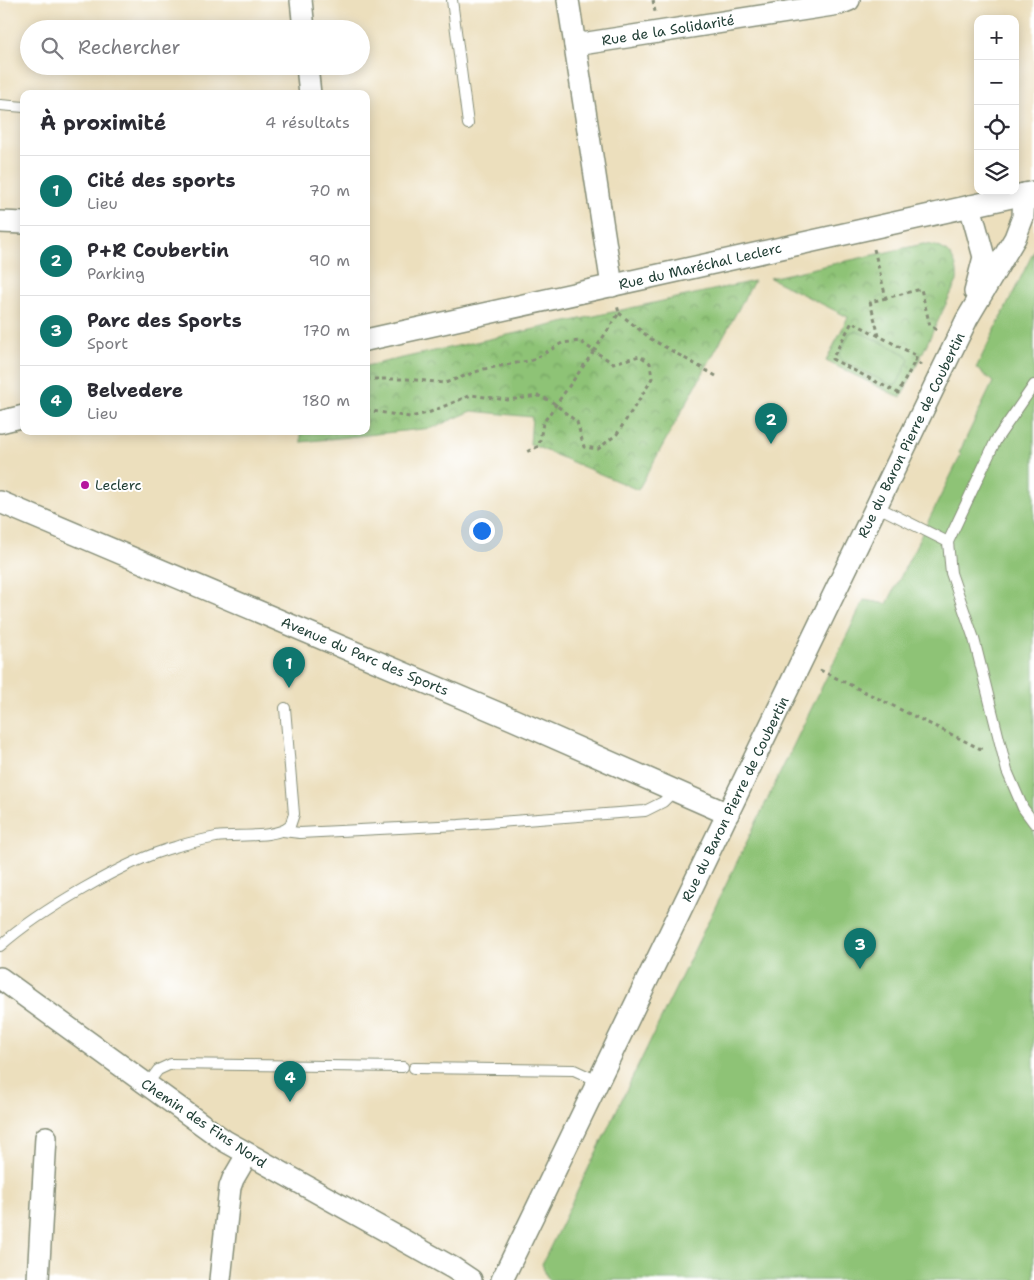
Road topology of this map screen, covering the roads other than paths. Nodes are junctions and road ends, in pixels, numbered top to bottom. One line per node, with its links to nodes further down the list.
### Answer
1 (301, 0): 5 (street)
2 (452, 0): 11 (lane)
3 (568, 0): 6 (street)
4 (849, 0): 6 (street, Rue de la Solidarité)
5 (303, 20)
6 (575, 44): 16 (street)
7 (308, 75): 8 (street)
8 (310, 90)
9 (0, 104): 10 (lane)
10 (20, 106)
11 (468, 124)
12 (1029, 193): 13 (street, Rue du Maréchal Leclerc); 17 (street, Rue du Baron Pierre de Coubertin)
13 (970, 206): 16 (street, Rue du Maréchal Leclerc); 17 (street, Rue du Baron Pierre de Coubertin)
14 (0, 222): 15 (street)
15 (20, 222)
16 (612, 286): 18 (street, Rue du Maréchal Leclerc)
17 (967, 319): 23 (street, Rue du Baron Pierre de Coubertin)
18 (370, 339)
19 (1034, 385): 24 (lane)
20 (20, 417): 21 (street)
21 (0, 422)
22 (0, 502): 26 (street, Avenue du Parc des Sports)
23 (876, 506): 24 (lane); 27 (street, Rue du Baron Pierre de Coubertin)
24 (948, 542): 28 (lane)
25 (285, 708): 29 (lane)
26 (675, 790): 27 (street, Avenue du Parc des Sports); 29 (lane)
27 (728, 814): 34 (street, Rue du Baron Pierre de Coubertin)
28 (1034, 823)
29 (283, 831): 30 (lane)
30 (0, 946)
31 (0, 978): 35 (street, Chemin des Fins Nord)
32 (403, 1067): 35 (lane)
33 (414, 1068): 34 (lane)
34 (598, 1081): 41 (street, Rue du Baron Pierre de Coubertin)
35 (146, 1086): 37 (street, Chemin des Fins Nord)
36 (46, 1137): 38 (street)
37 (247, 1155): 39 (street); 40 (street, Chemin des Fins Nord)
38 (38, 1280)
39 (220, 1280)
40 (471, 1280)
41 (502, 1280)

